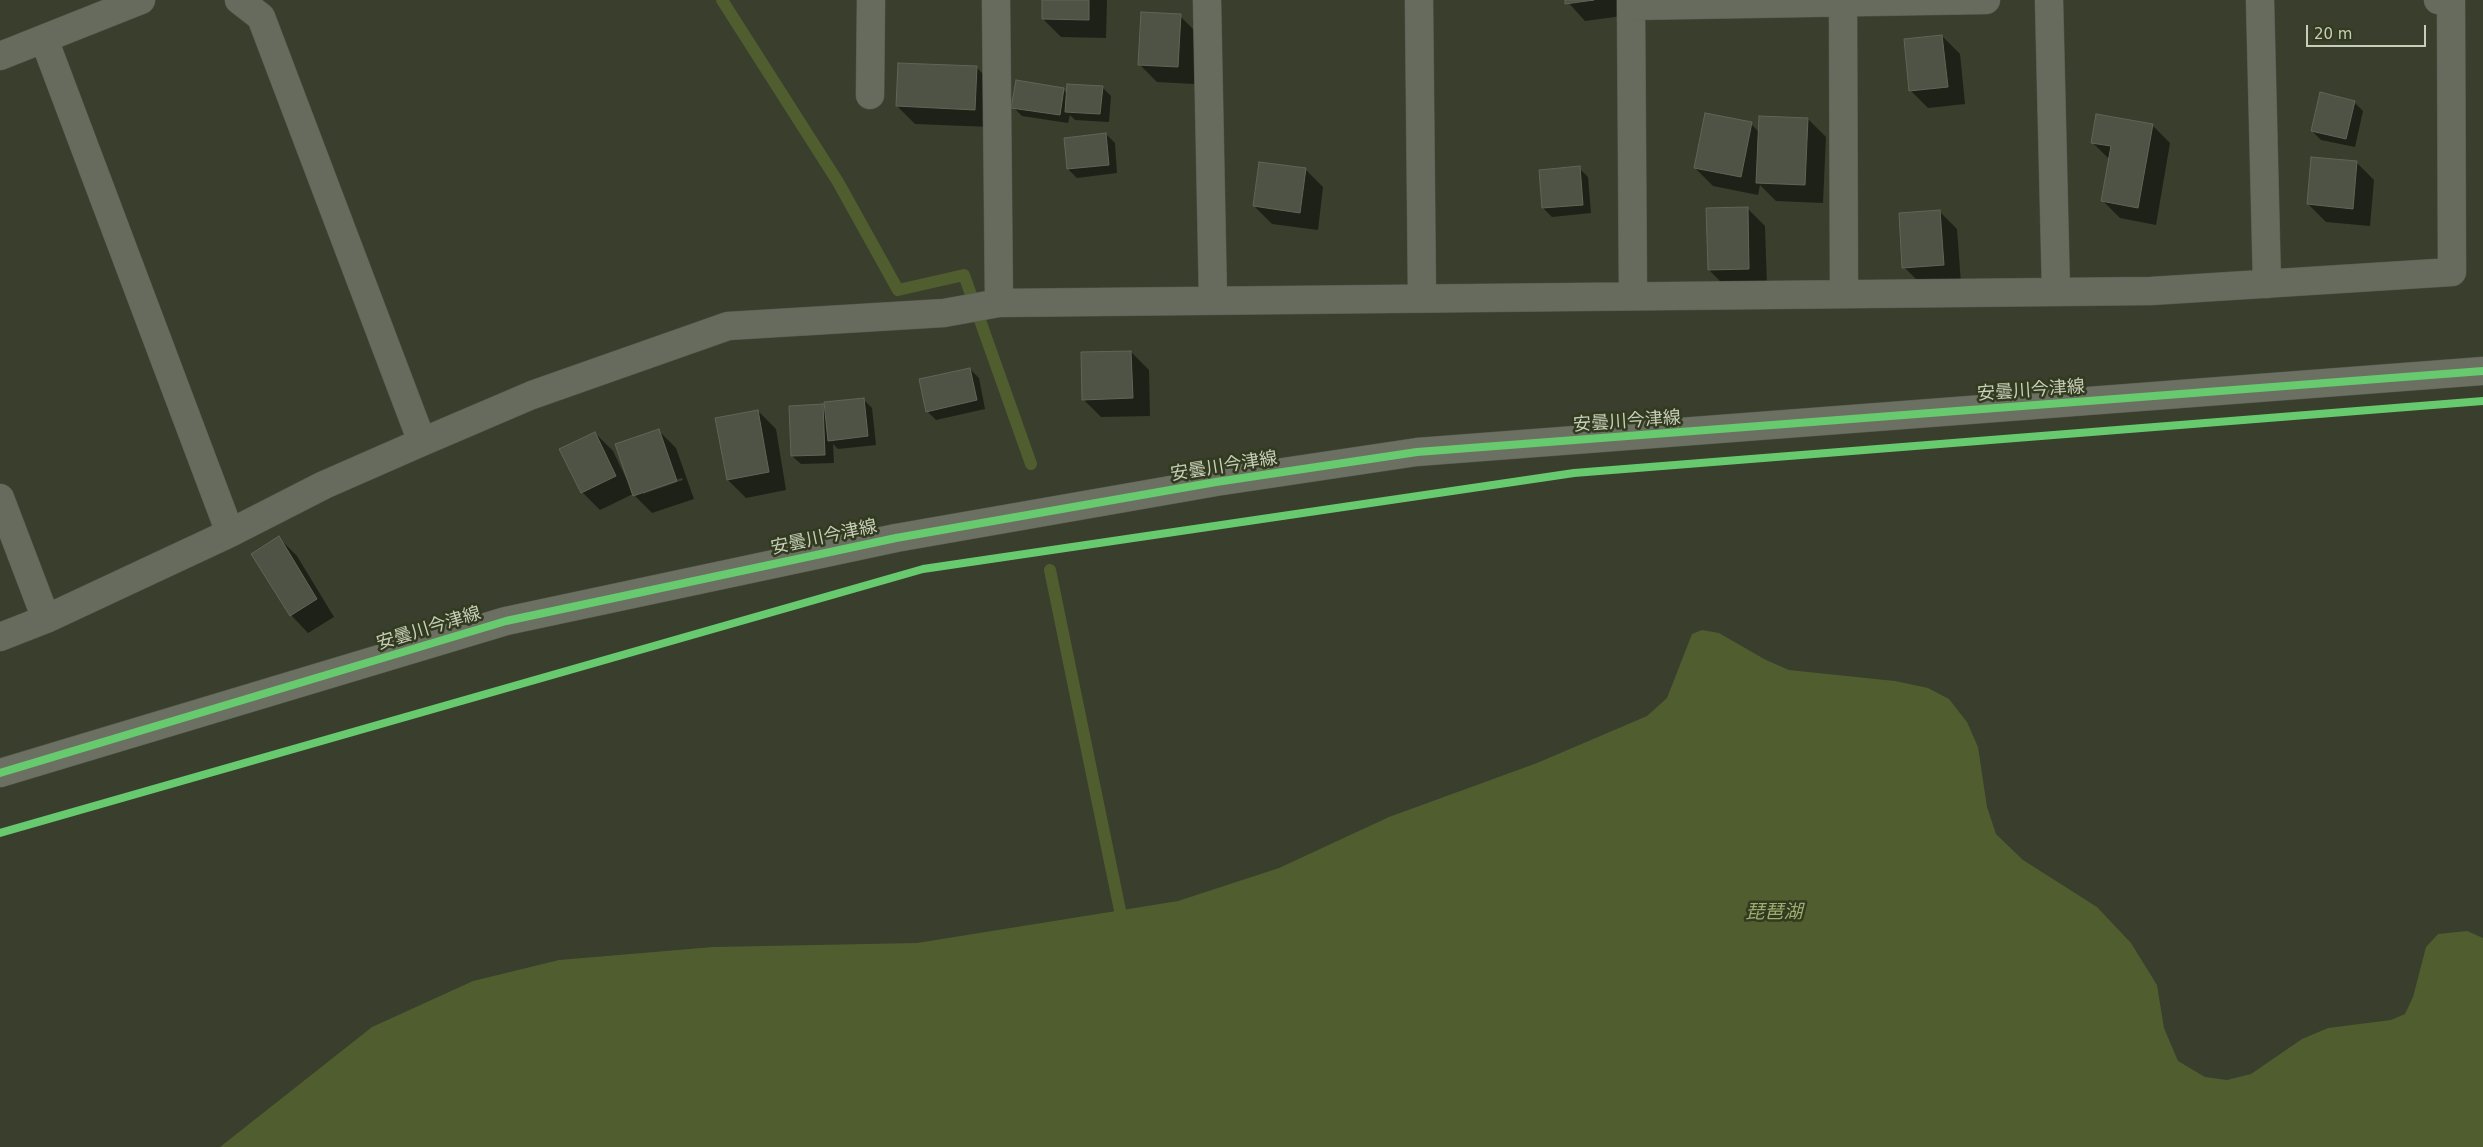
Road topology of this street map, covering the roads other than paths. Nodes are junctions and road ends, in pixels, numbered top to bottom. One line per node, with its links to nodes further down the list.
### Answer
1 (141, 0): 14 (street)
2 (239, 0): 25 (street)
3 (871, 0): 16 (street)
4 (996, 0): 23 (street)
5 (1206, 0): 22 (street)
6 (1419, 0): 21 (street)
7 (1986, 0): 13 (street)
8 (2049, 0): 18 (street)
9 (2260, 0): 17 (street)
10 (2438, 0): 17 (street)
11 (1770, 2): 12 (street); 13 (street)
12 (1631, 3): 20 (street)
13 (1842, 3): 19 (street)
14 (44, 39): 15 (street); 27 (street)
15 (0, 56)
16 (870, 95)
17 (2268, 284): 18 (street)
18 (2056, 292): 19 (street)
19 (1844, 294): 20 (street)
20 (1633, 296): 21 (street)
21 (1422, 298): 22 (street)
22 (1213, 300): 23 (street)
23 (994, 303): 25 (street)
24 (2483, 371): 30 (main road, 安曇川今津線)
25 (422, 442): 27 (street)
26 (0, 498): 28 (street)
27 (230, 533): 28 (street)
28 (46, 619): 29 (street)
29 (0, 637)
30 (0, 773)

